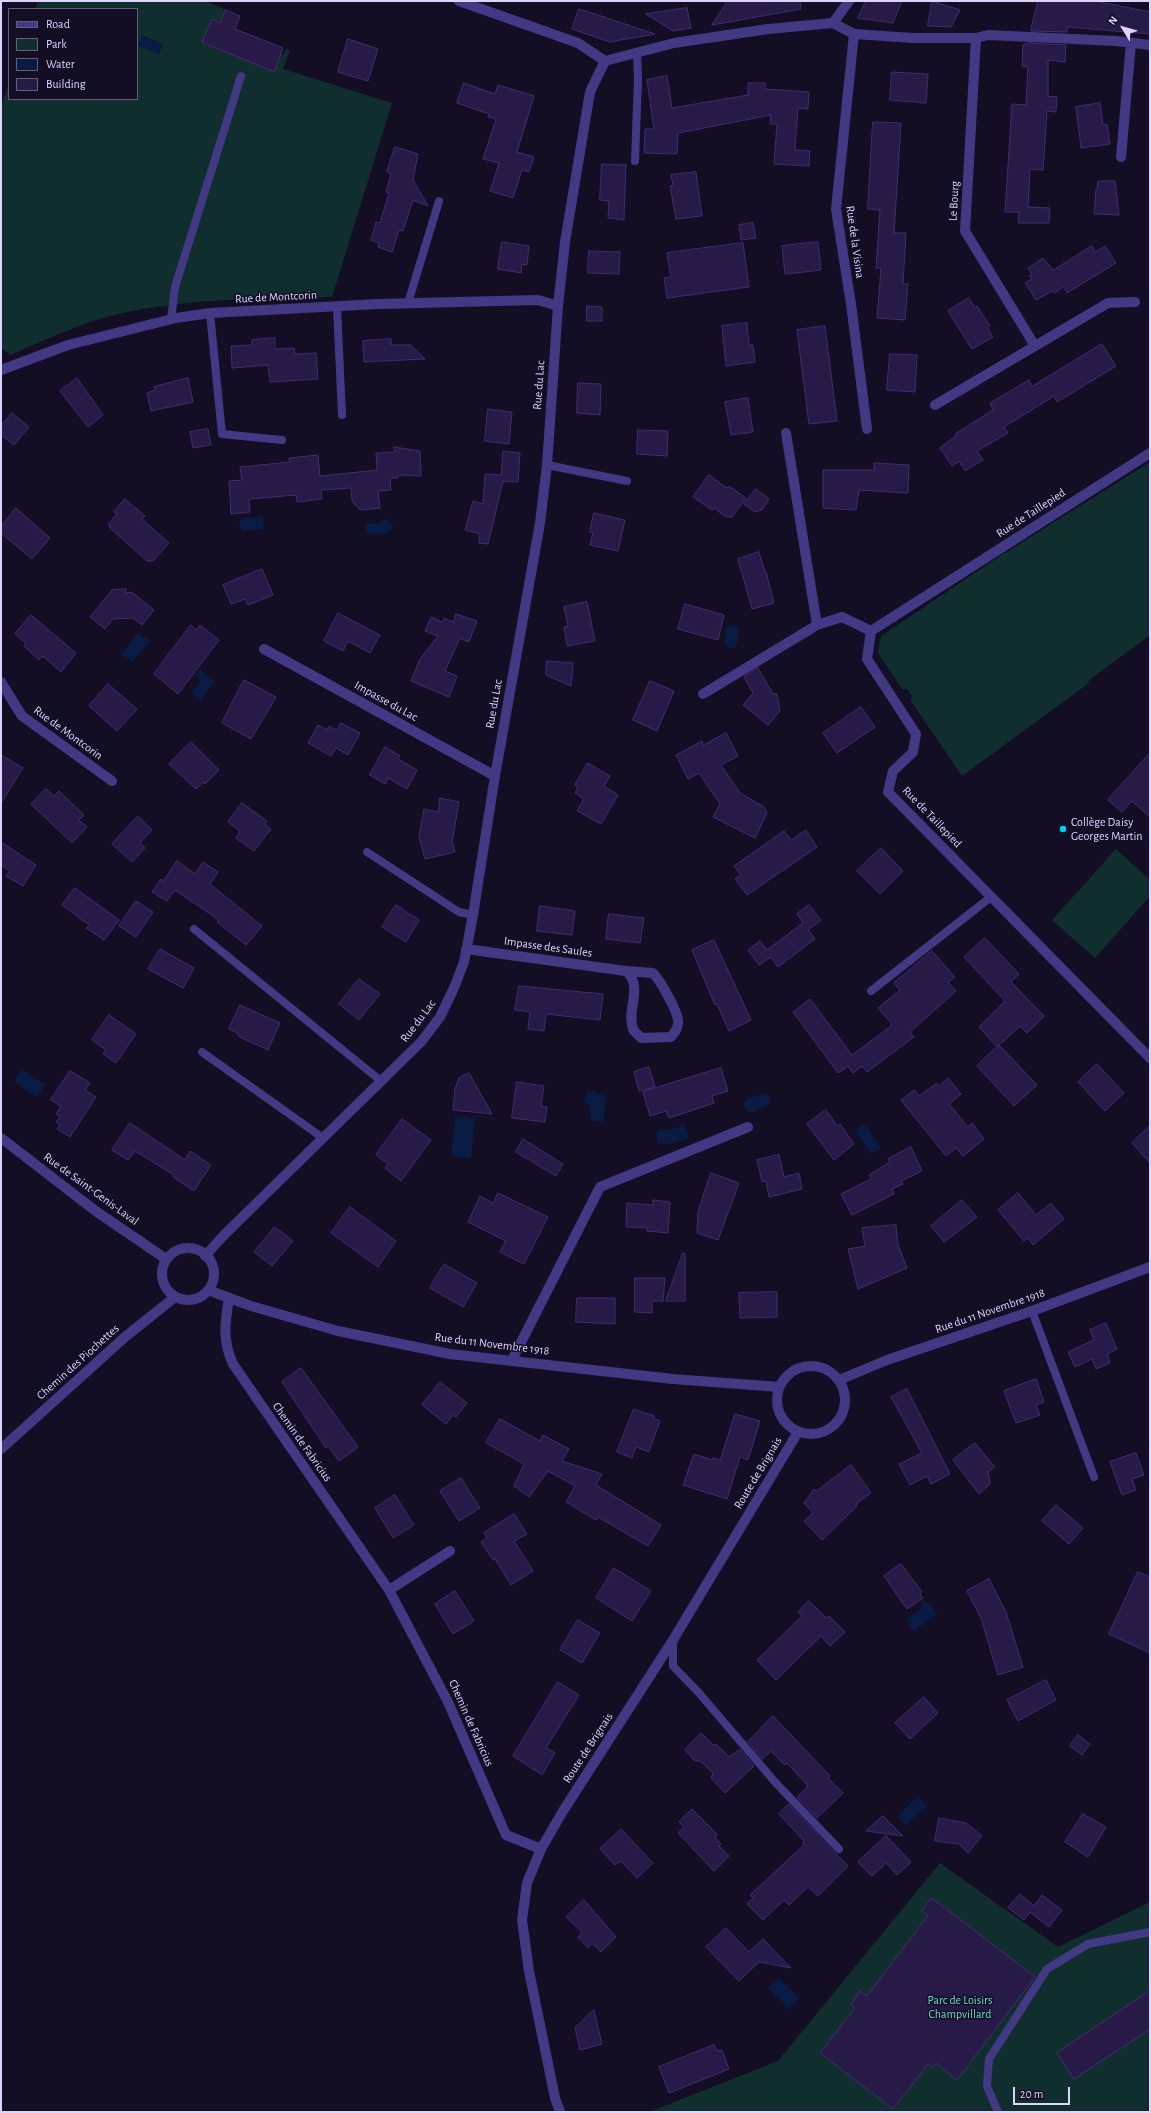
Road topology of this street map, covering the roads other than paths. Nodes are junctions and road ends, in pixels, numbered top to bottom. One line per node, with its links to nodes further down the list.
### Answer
1 (459, 1): 9 (street)
2 (849, 1): 3 (street)
3 (834, 24): 4 (street); 8 (street)
4 (854, 34): 5 (street); 24 (street, Rue de la Visina)
5 (976, 38): 6 (street); 20 (street, Le Bourg)
6 (1131, 43): 7 (street); 11 (street)
7 (1150, 45)
8 (637, 53): 9 (street); 12 (lane)
9 (605, 62): 16 (street, Rue du Lac)
10 (241, 76): 19 (lane)
11 (1121, 157)
12 (635, 161)
13 (439, 201): 15 (lane)
14 (1135, 302): 20 (street)
15 (408, 303): 16 (street, Rue de Montcorin); 17 (street, Rue de Montcorin)
16 (558, 306): 28 (street, Rue du Lac)
17 (337, 307): 18 (street, Rue de Montcorin); 23 (lane)
18 (210, 313): 19 (street, Rue de Montcorin); 26 (lane)
19 (170, 320): 21 (street, Rue de Montcorin)
20 (1036, 346): 22 (street)
21 (1, 370)
22 (935, 405)
23 (342, 415)
24 (867, 429)
25 (786, 433): 30 (street)
26 (282, 440)
27 (1150, 454): 31 (street, Rue de Taillepied)
28 (547, 465): 29 (lane); 35 (street, Rue du Lac)
29 (627, 481)
30 (817, 625): 31 (street); 34 (street)
31 (871, 631): 38 (street, Rue de Taillepied)
32 (264, 649): 35 (street, Impasse du Lac)
33 (1, 682): 36 (street, Rue de Montcorin)
34 (702, 694)
35 (495, 776): 39 (street, Rue du Lac)
36 (112, 781)
37 (367, 852): 39 (lane)
38 (991, 896): 43 (lane); 45 (street, Rue de Taillepied)
39 (474, 916): 41 (street, Rue du Lac)
40 (194, 929): 46 (lane)
41 (466, 949): 42 (street, Impasse des Saules); 46 (street, Rue du Lac)
42 (626, 971): 42 (street, Impasse des Saules)
43 (871, 991)
44 (202, 1052): 49 (lane)
45 (1150, 1058)
46 (381, 1081): 49 (street, Rue du Lac)
47 (748, 1127): 57 (street)
48 (1, 1138): 51 (street, Rue de Saint-Genis-Laval)
49 (323, 1138): 50 (street, Rue du Lac)
50 (205, 1256): 51 (street); 53 (street)
51 (166, 1259): 54 (street)
52 (1150, 1267): 56 (street, Rue du 11 Novembre 1918)
53 (208, 1290): 54 (street); 55 (street, Rue du 11 Novembre 1918)
54 (175, 1297): 61 (street, Chemin des Piochettes)
55 (229, 1298): 57 (street, Rue du 11 Novembre 1918); 64 (street, Chemin de Fabricius)
56 (1032, 1311): 58 (street, Rue du 11 Novembre 1918); 62 (lane)
57 (512, 1360): 59 (street, Rue du 11 Novembre 1918)
58 (839, 1380): 59 (street); 60 (street)
59 (779, 1387): 60 (street)
60 (798, 1432): 65 (street, Route de Brignais)
61 (1, 1449)
62 (1094, 1477)
63 (450, 1550): 64 (street)
64 (389, 1590): 66 (street, Chemin de Fabricius)
65 (673, 1640): 66 (street, Route de Brignais); 67 (lane)
66 (541, 1849): 69 (street, Route de Brignais)
67 (839, 1849)
68 (1150, 1932): 70 (lane)
69 (560, 2112)
70 (998, 2112)

